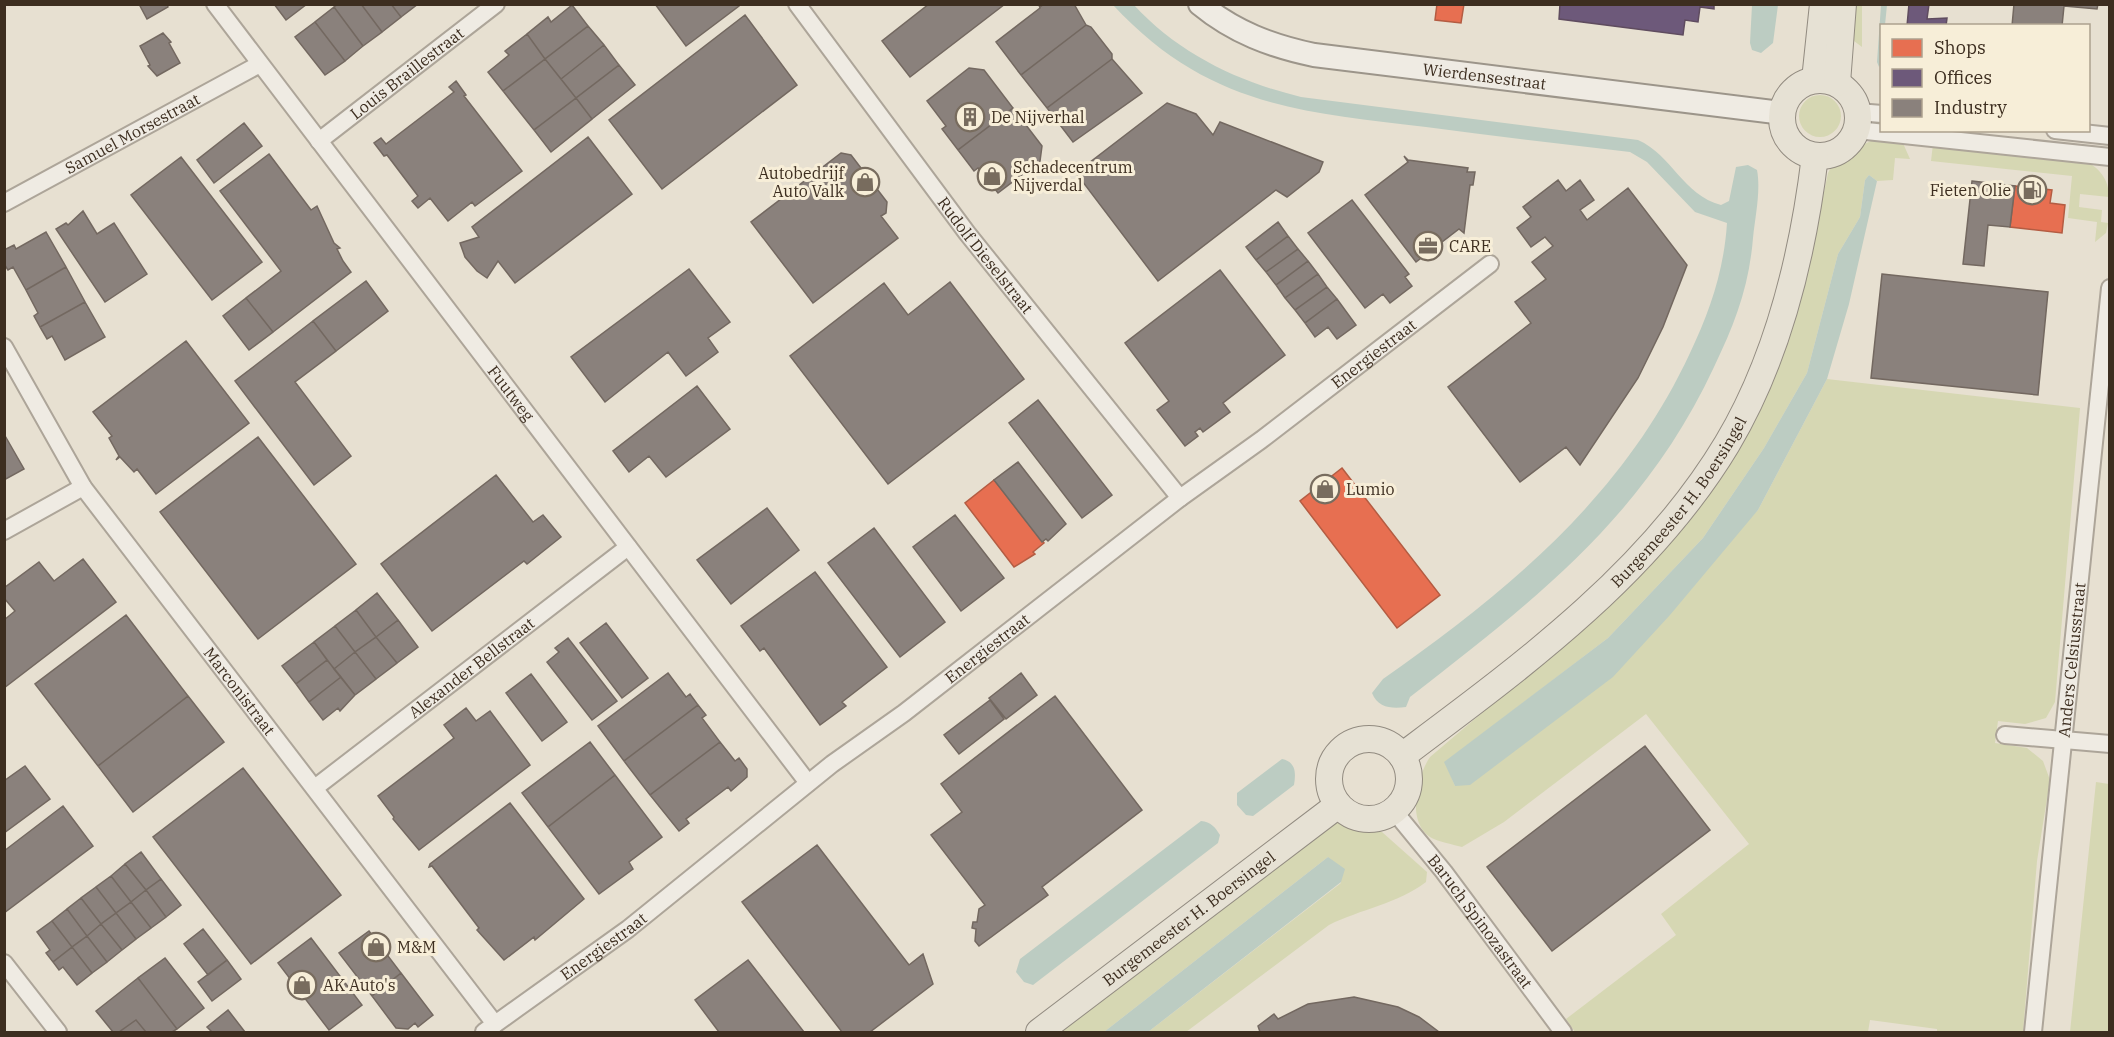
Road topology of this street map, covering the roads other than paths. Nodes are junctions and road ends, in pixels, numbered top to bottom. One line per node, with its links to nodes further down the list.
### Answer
1 (215, 4): 7 (street, Fuutweg)
2 (496, 4): 14 (street, Louis Braillestraat)
3 (797, 4): 23 (street, Rudolf Dieselstraat)
4 (1200, 4): 9 (street, Wierdensestraat)
5 (1823, 4): 8 (main road)
6 (1843, 4): 8 (main road)
7 (260, 64): 14 (street, Fuutweg); 17 (street, Samuel Morsestraat)
8 (1826, 82): 9 (main road); 10 (main road)
9 (1782, 113): 15 (main road)
10 (1866, 119): 15 (main road)
11 (1949, 132): 16 (street)
12 (2073, 132): 13 (street)
13 (2109, 136)
14 (319, 141): 25 (street, Fuutweg)
15 (1815, 156): 29 (main road, Burgemeester H. Boersingel)
16 (2109, 157)
17 (4, 203)
18 (1490, 264): 23 (street, Energiestraat)
19 (2109, 288): 21 (street, Anders Celsiusstraat)
20 (4, 347): 22 (street, Marconistraat)
21 (2106, 347): 27 (street, Anders Celsiusstraat)
22 (83, 487): 24 (street); 31 (street, Marconistraat)
23 (1180, 498): 30 (street, Energiestraat)
24 (4, 531)
25 (628, 547): 30 (street, Fuutweg); 31 (street, Alexander Bellstraat)
26 (2005, 735): 27 (street)
27 (2063, 739): 28 (street); 39 (street, Anders Celsiusstraat)
28 (2109, 744)
29 (1402, 756): 32 (main road); 33 (main road)
30 (808, 783): 35 (street, Energiestraat)
31 (316, 787): 35 (street, Marconistraat)
32 (1338, 805): 33 (main road); 37 (main road, Burgemeester H. Boersingel)
33 (1394, 811): 38 (street, Baruch Spinozastraat)
34 (4, 963): 36 (street)
35 (489, 1028)
36 (58, 1032)
37 (1039, 1032)
38 (1563, 1032)
39 (2033, 1032)

